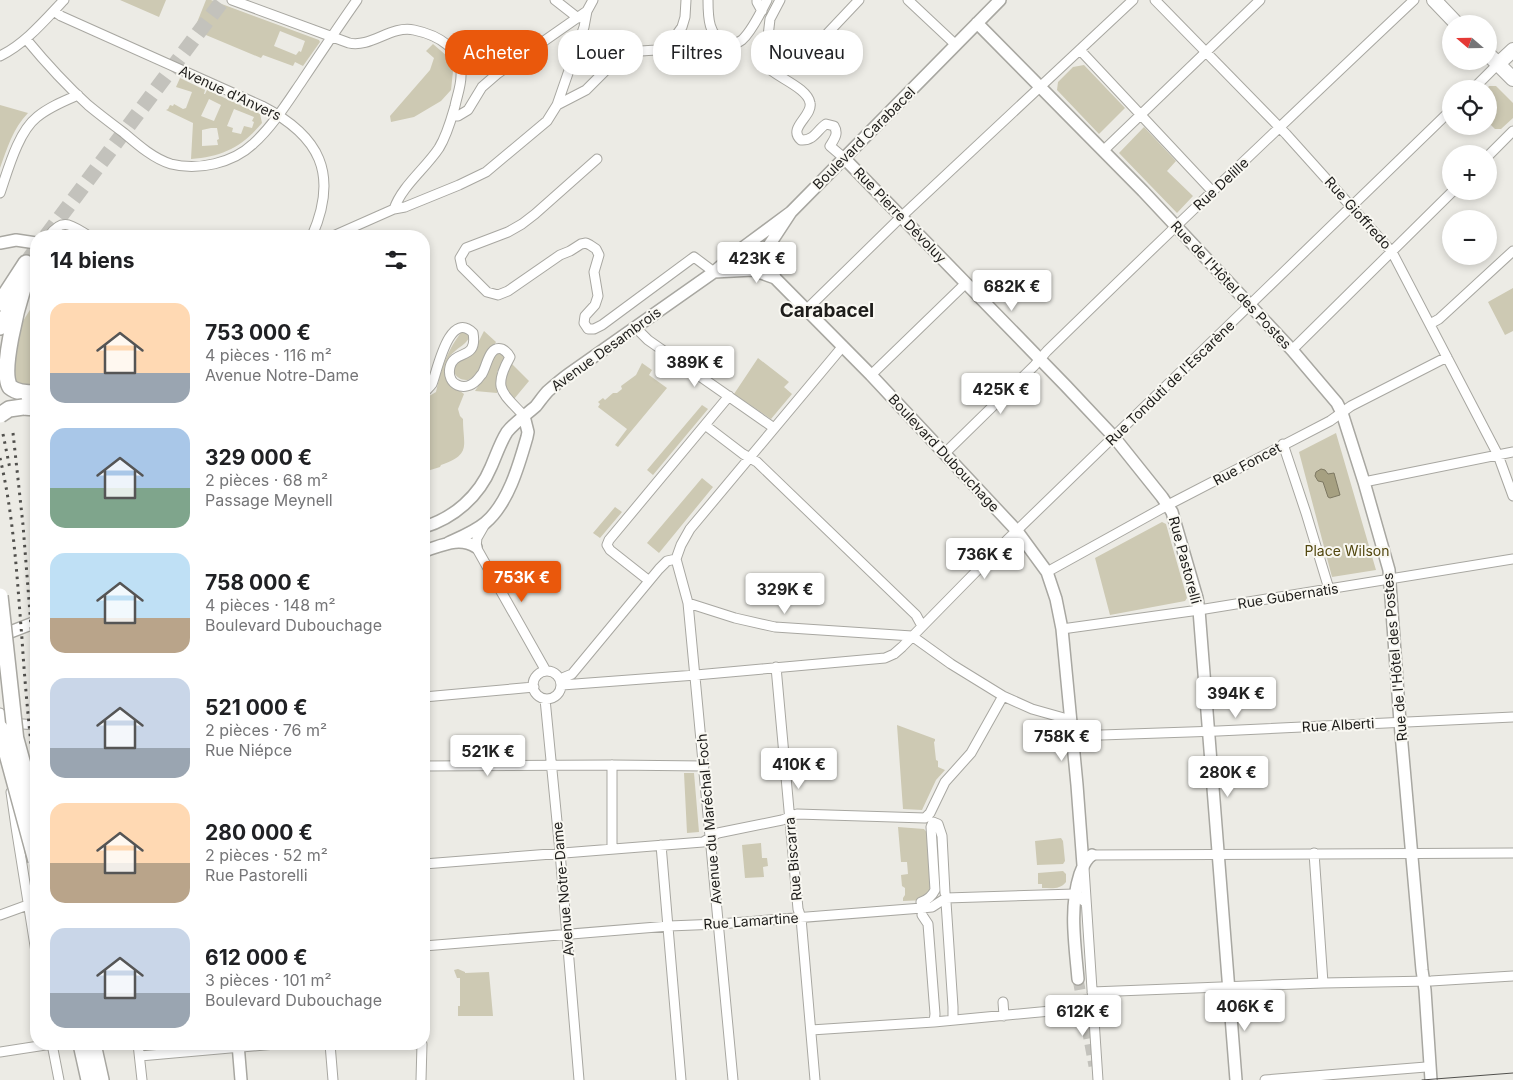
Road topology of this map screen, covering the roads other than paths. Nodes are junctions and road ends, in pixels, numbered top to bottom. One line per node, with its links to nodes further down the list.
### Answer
1 (64, 0): 19 (street)
2 (232, 0): 26 (street)
3 (357, 0): 26 (street)
4 (555, 0): 23 (street)
5 (593, 0): 21 (street)
6 (686, 0): 38 (street)
7 (708, 0): 20 (street)
8 (757, 0): 20 (street)
9 (767, 0): 20 (street)
10 (780, 0): 48 (street)
11 (859, 0): 25 (street)
12 (908, 0): 28 (street)
13 (1000, 0): 24 (main road, Boulevard Carabacel)
14 (1133, 0): 29 (street)
15 (1155, 0): 31 (street, Rue Gioffredo)
16 (1260, 0): 31 (street)
17 (1414, 0): 43 (street, Rue Delille)
18 (1434, 0): 22 (main road)
19 (54, 11): 27 (street); 39 (street, Avenue d'Anvers)
20 (762, 11)
21 (587, 12): 23 (street); 38 (street)
22 (1448, 15)
23 (578, 18): 41 (street)
24 (977, 23): 28 (main road, Boulevard Carabacel); 36 (main road, Rue de l'Hôtel des Postes)
25 (831, 30)
26 (331, 37): 39 (street); 41 (street)
27 (26, 39): 32 (street); 37 (street)
28 (956, 45): 48 (main road, Boulevard Carabacel)
29 (1080, 50): 36 (street); 40 (street)
30 (1513, 50): 33 (main road)
31 (1206, 52): 40 (street); 43 (street, Rue Gioffredo)
32 (0, 56)
33 (1498, 58)
34 (1498, 65): 35 (main road)
35 (1513, 79)
36 (1041, 87): 46 (main road, Rue de l'Hôtel des Postes); 55 (street)
37 (78, 95): 39 (street); 50 (street)
38 (557, 105): 53 (street)
39 (278, 114): 59 (street, Avenue d'Anvers)
40 (1141, 114): 46 (street); 49 (street)
41 (452, 116): 53 (street)
42 (1442, 119): 52 (street, Rue Tonduti de l'Escarène)
43 (1280, 128): 49 (street, Rue Delille); 52 (street, Rue Gioffredo)
44 (1513, 131): 45 (street)
45 (1497, 147)
46 (1103, 151): 56 (main road, Rue de l'Hôtel des Postes)
47 (597, 158): 67 (street)
48 (844, 158): 54 (main road, Boulevard Carabacel); 55 (main road, Rue Pierre Dévoluy)
49 (1213, 192): 56 (street, Rue Delille)
50 (0, 193)
51 (1444, 200): 65 (street)
52 (1352, 206): 65 (street, Rue Gioffredo); 73 (street, Rue Tonduti de l'Escarène)
53 (394, 209): 60 (street)
54 (791, 212): 63 (main road, Boulevard Carabacel); 67 (main road, Boulevard Carabacel)
55 (902, 216): 70 (main road, Rue Pierre Dévoluy); 74 (street)
56 (1175, 226): 73 (main road, Rue de l'Hôtel des Postes); 81 (street, Rue Delille)
57 (53, 230): 58 (street)
58 (78, 230)
59 (315, 230)
60 (347, 230)
61 (30, 242): 62 (main road)
62 (0, 244)
63 (768, 247): 67 (main road, Boulevard Carabacel); 68 (main road, Boulevard Dubouchage)
64 (1513, 251): 75 (street)
65 (1392, 252): 75 (street, Rue Gioffredo); 79 (street)
66 (30, 266): 69 (highway)
67 (714, 272): 68 (main road, Boulevard Dubouchage); 77 (main road, Avenue Desambrois)
68 (775, 278): 74 (main road, Boulevard Dubouchage)
69 (20, 281): 71 (highway); 72 (highway); 76 (highway); 84 (highway)
70 (966, 282): 81 (main road, Rue Pierre Dévoluy); 82 (street)
71 (0, 287)
72 (0, 303)
73 (1250, 305): 79 (main road, Rue de l'Hôtel des Postes); 92 (street, Rue Tonduti de l'Escarène)
74 (806, 310): 78 (main road, Boulevard Dubouchage)
75 (1430, 324): 80 (street, Rue Gioffredo)
76 (0, 327)
77 (635, 327): 85 (street); 89 (main road, Avenue Desambrois)
78 (843, 346): 82 (main road, Boulevard Dubouchage); 91 (street)
79 (1292, 350): 87 (main road, Rue de l'Hôtel des Postes)
80 (1447, 357): 87 (street, Rue Foncet); 96 (street, Rue Gioffredo)
81 (1039, 359): 92 (main road, Rue Pastorelli); 95 (street, Rue Delille)
82 (871, 375): 95 (main road, Boulevard Dubouchage)
83 (430, 386): 89 (street)
84 (30, 393)
85 (729, 396): 90 (street); 91 (street)
86 (30, 407): 88 (highway, bridge)
87 (1342, 413): 93 (street, Rue Foncet); 98 (main road, Rue de l'Hôtel des Postes)
88 (0, 415)
89 (524, 416): 101 (main road); 102 (main road, Avenue Desambrois)
90 (705, 425): 97 (street); 111 (street)
91 (774, 428): 97 (street)
92 (1114, 437): 100 (main road, Rue Pastorelli); 103 (street, Rue Tonduti de l'Escarène)
93 (1284, 444): 100 (street, Rue Foncet); 112 (street)
94 (1513, 452): 96 (street)
95 (944, 454): 103 (main road, Boulevard Dubouchage)
96 (1498, 455): 98 (street); 99 (street, Rue Gioffredo)
97 (749, 458): 107 (street); 117 (street)
98 (1364, 482): 110 (main road, Rue de l'Hôtel des Postes)
99 (1513, 496)
100 (1168, 505): 109 (street, Rue Foncet); 115 (main road, Rue Pastorelli)
101 (486, 522): 104 (main road); 105 (street)
102 (430, 524)
103 (1017, 531): 109 (main road, Boulevard Dubouchage); 117 (street, Rue Tonduti de l'Escarène)
104 (448, 543): 105 (main road); 106 (main road)
105 (476, 547): 122 (street)
106 (430, 549)
107 (676, 559): 111 (street); 114 (street, Avenue du Maréchal Foch)
108 (1513, 559): 110 (street, Rue Gubernatis)
109 (1047, 572): 118 (main road, Boulevard Dubouchage)
110 (1389, 579): 112 (street, Rue Gubernatis); 133 (main road, Rue de l'Hôtel des Postes)
111 (648, 580): 124 (street)
112 (1328, 589): 115 (street, Rue Gubernatis)
113 (0, 596): 137 (highway, bridge)
114 (688, 603): 120 (street); 123 (street, Avenue du Maréchal Foch)
115 (1199, 610): 118 (street, Rue Gubernatis); 135 (main road, Rue Pastorelli)
116 (30, 624): 119 (main road)
117 (922, 626): 120 (street, Rue Tonduti de l'Escarène)
118 (1062, 629): 131 (main road, Boulevard Dubouchage)
119 (0, 636)
120 (912, 636): 121 (street, Rue Tonduti de l'Escarène); 128 (street)
121 (776, 667): 123 (street); 143 (street, Rue Biscarra)
122 (546, 671): 124 (street); 126 (street)
123 (696, 675): 124 (street); 141 (street, Avenue du Maréchal Foch)
124 (561, 682): 129 (street)
125 (0, 686): 137 (highway, bridge)
126 (534, 687): 127 (street); 129 (street)
127 (430, 696)
128 (1004, 696): 131 (street); 143 (street)
129 (546, 699): 139 (street, Avenue Notre-Dame)
130 (1513, 717): 133 (street, Rue Alberti)
131 (1071, 720): 136 (main road, Boulevard Dubouchage)
132 (0, 721): 134 (street); 145 (highway, bridge); 156 (street)
133 (1400, 722): 135 (street, Rue Alberti); 149 (main road, Rue de l'Hôtel des Postes)
134 (30, 724)
135 (1209, 731): 136 (street, Rue Alberti); 152 (main road, Rue Pastorelli)
136 (1072, 736): 155 (main road, Boulevard Dubouchage)
137 (16, 741): 142 (highway, bridge)
138 (612, 764): 139 (street); 141 (street); 147 (street)
139 (552, 765): 140 (street); 148 (street, Avenue Notre-Dame)
140 (430, 766)
141 (704, 766): 144 (street, Avenue du Maréchal Foch)
142 (30, 791)
143 (790, 817): 144 (street); 163 (street, Rue Biscarra)
144 (711, 837): 146 (street); 164 (street, Avenue du Maréchal Foch)
145 (30, 838)
146 (662, 846): 147 (street); 165 (street)
147 (612, 849): 148 (street)
148 (560, 852): 154 (street); 166 (street, Avenue Notre-Dame)
149 (1412, 852): 150 (street); 151 (street); 170 (main road, Rue de l'Hôtel des Postes)
150 (1314, 853): 152 (street); 171 (street)
151 (1513, 853)
152 (1219, 854): 153 (street); 172 (main road, Rue Pastorelli)
153 (1092, 855): 155 (main road, Boulevard Dubouchage)
154 (430, 863)
155 (1083, 865): 157 (main road, Boulevard Dubouchage); 159 (street, Boulevard Dubouchage)
156 (30, 894)
157 (1075, 894): 159 (street); 163 (street, Rue Lamartine); 169 (main road, Boulevard Dubouchage)
158 (922, 902): 177 (street)
159 (1086, 903): 173 (street, Boulevard Dubouchage)
160 (30, 904): 161 (street)
161 (0, 915)
162 (922, 915): 178 (street)
163 (801, 918): 164 (street, Rue Lamartine); 179 (street, Rue Biscarra)
164 (719, 924): 165 (street, Rue Lamartine); 201 (street, Avenue du Maréchal Foch)
165 (668, 926): 166 (street, Rue Lamartine); 200 (street)
166 (566, 935): 167 (street, Rue Lamartine); 199 (street, Avenue Notre-Dame)
167 (430, 946)
168 (1513, 976): 170 (street)
169 (1078, 979)
170 (1424, 981): 171 (street); 206 (main road, Rue de l'Hôtel des Postes)
171 (1323, 983): 172 (street)
172 (1228, 987): 173 (street); 204 (main road, Rue Pastorelli)
173 (1092, 992): 175 (street, Boulevard Dubouchage)
174 (1003, 1002): 176 (street)
175 (1092, 1007): 176 (street); 203 (street, Boulevard Dubouchage)
176 (1004, 1016): 177 (street)
177 (953, 1020): 178 (street)
178 (934, 1022): 179 (street)
179 (811, 1030): 202 (street, Rue Biscarra)
180 (30, 1047): 189 (street)
181 (53, 1050): 192 (street)
182 (82, 1050): 193 (highway)
183 (94, 1050): 194 (highway)
184 (139, 1050): 190 (street)
185 (199, 1050): 190 (street)
186 (238, 1050): 196 (main road)
187 (330, 1050): 197 (street)
188 (422, 1050): 198 (street)
189 (0, 1052)
190 (140, 1056): 195 (street)
191 (1426, 1067): 205 (street)
192 (59, 1080)
193 (89, 1080)
194 (101, 1080)
195 (142, 1080)
196 (241, 1080)
197 (333, 1080)
198 (421, 1080)
199 (579, 1080)
200 (681, 1080)
201 (733, 1080)
202 (815, 1080)
203 (1098, 1080)
204 (1236, 1080)
205 (1265, 1080)
206 (1431, 1080)

